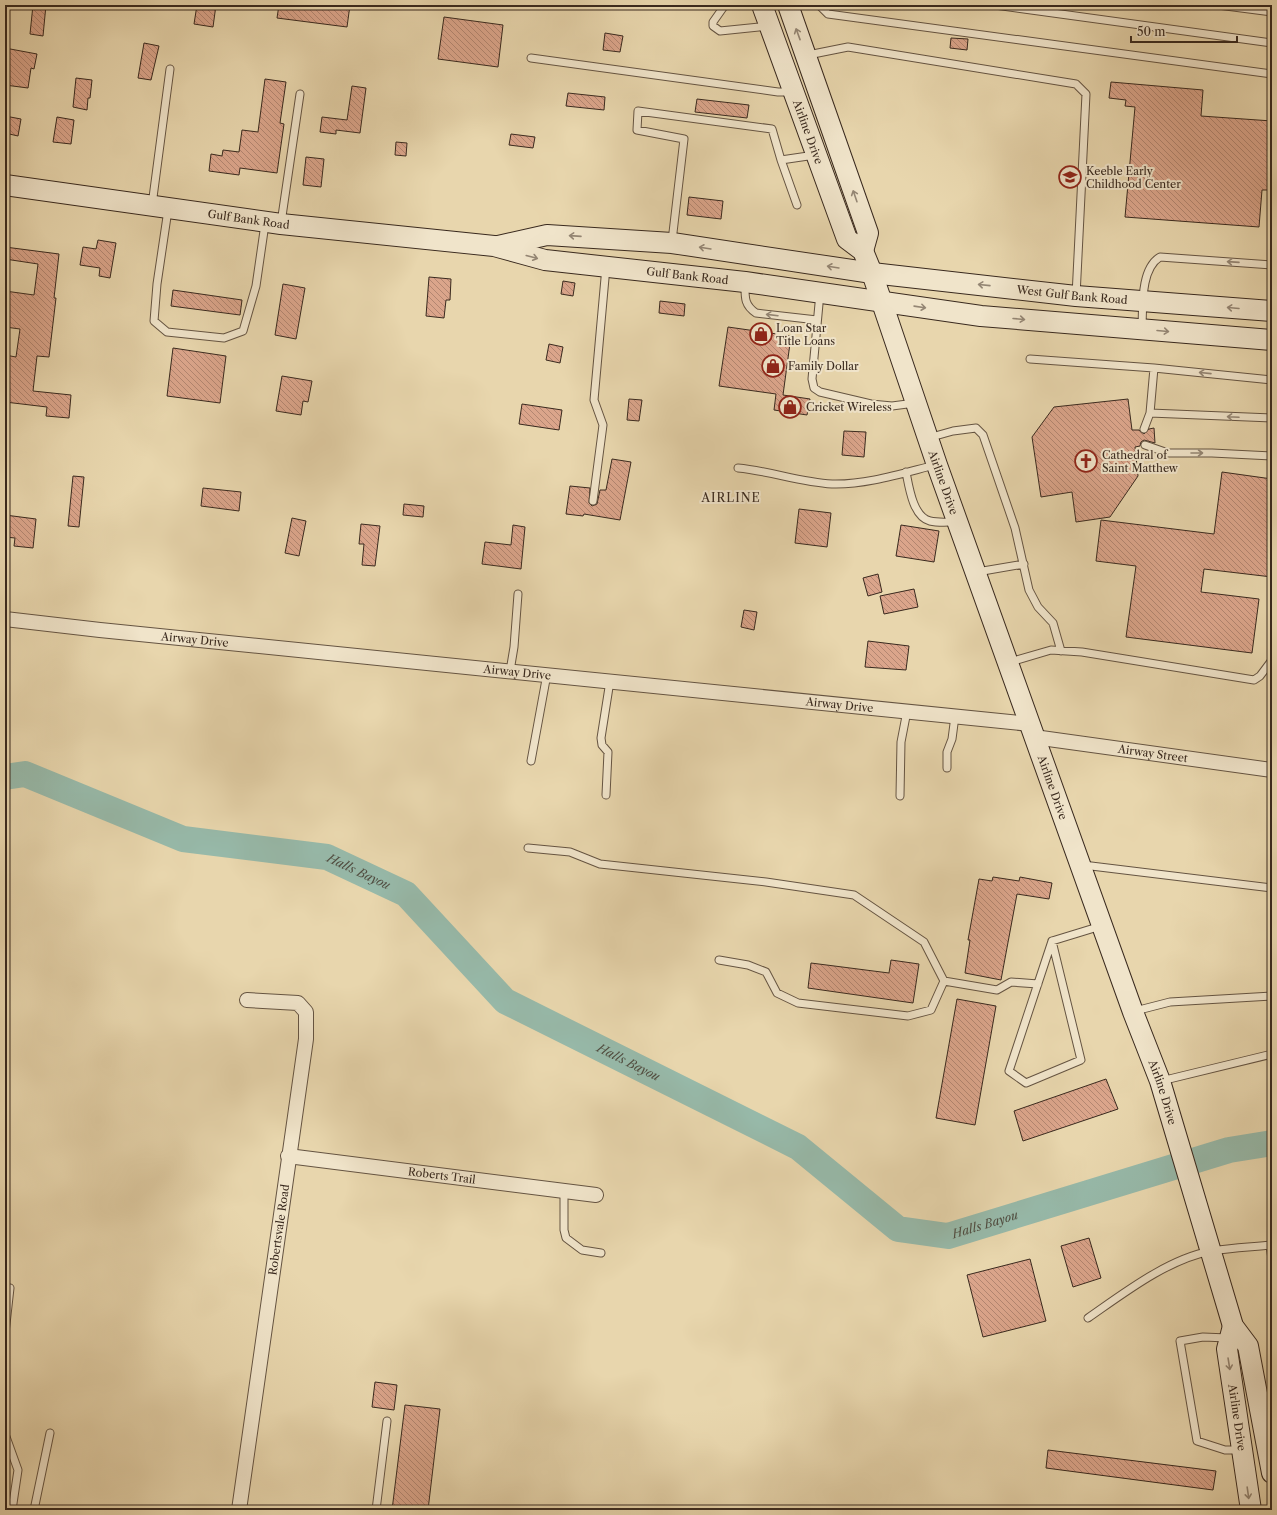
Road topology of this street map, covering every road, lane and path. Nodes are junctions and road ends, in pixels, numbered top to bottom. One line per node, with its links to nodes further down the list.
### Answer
1 (725, 5): 8 (lane)
2 (762, 5): 8 (main road, Airline Drive)
3 (788, 5): 10 (main road, Airline Drive, one-way to 3)
4 (819, 5): 13 (lane)
5 (995, 5): 9 (lane)
6 (1218, 5): 7 (lane)
7 (1272, 12)
8 (770, 25): 14 (main road, Airline Drive)
9 (1272, 43)
10 (806, 56): 24 (main road, Airline Drive, one-way to 10); 30 (lane)
11 (531, 58): 14 (lane)
12 (170, 69): 20 (lane)
13 (1272, 74)
14 (794, 92): 16 (main road, Airline Drive)
15 (300, 94): 21 (lane)
16 (817, 155): 17 (lane); 24 (main road, Airline Drive)
17 (781, 160): 19 (lane); 22 (lane)
18 (5, 185): 20 (main road, Gulf Bank Road)
19 (797, 205)
20 (160, 207): 21 (main road, Gulf Bank Road); 21 (lane)
21 (273, 222): 23 (main road, Gulf Bank Road)
22 (672, 243): 23 (main road, Gulf Bank Road, one-way to 23); 27 (main road, Gulf Bank Road, one-way to 22)
23 (494, 246): 26 (main road, Gulf Bank Road, one-way to 26)
24 (863, 251): 27 (main road, Airline Drive)
25 (1272, 265): 31 (lane, one-way to 31)
26 (606, 267): 28 (main road, Gulf Bank Road); 50 (lane)
27 (872, 273): 30 (main road, West Gulf Bank Road, one-way to 27); 32 (main road, Airline Drive)
28 (745, 282): 29 (main road, Gulf Bank Road); 34 (lane, one-way to 28)
29 (820, 293): 32 (main road, Gulf Bank Road); 34 (lane)
30 (1076, 296): 31 (main road, West Gulf Bank Road)
31 (1143, 300): 33 (main road, West Gulf Bank Road, one-way to 31); 35 (lane)
32 (881, 301): 35 (main road, one-way to 35); 40 (main road, Airline Drive)
33 (1272, 311)
34 (817, 320): 40 (lane)
35 (1142, 329): 36 (main road, one-way to 36)
36 (1272, 340)
37 (1030, 359): 38 (lane)
38 (1154, 368): 39 (lane, one-way to 38); 41 (lane)
39 (1272, 380)
40 (916, 403): 44 (main road, Airline Drive)
41 (1150, 413): 42 (lane, one-way to 41); 43 (lane)
42 (1272, 418)
43 (1144, 429)
44 (928, 438): 47 (main road, Airline Drive); 52 (lane)
45 (1145, 445): 46 (lane, one-way to 46)
46 (1272, 456)
47 (937, 465): 49 (lane); 51 (main road, Airline Drive)
48 (738, 468): 49 (lane)
49 (906, 472): 51 (lane)
50 (593, 501)
51 (958, 522): 53 (main road, Airline Drive)
52 (1024, 564): 53 (lane); 56 (lane)
53 (976, 572): 58 (main road, Airline Drive)
54 (518, 594): 59 (lane)
55 (5, 619): 59 (street, Airway Drive)
56 (1061, 651): 57 (lane); 58 (lane)
57 (1272, 660)
58 (1008, 662): 64 (main road, Airline Drive)
59 (510, 671): 60 (street, Airway Drive)
60 (547, 674): 61 (street, Airway Drive); 65 (lane)
61 (610, 681): 62 (street, Airway Drive); 68 (lane)
62 (906, 711): 63 (street, Airway Drive); 69 (lane)
63 (955, 716): 64 (street, Airway Drive); 66 (lane)
64 (1032, 730): 67 (street, Airway Street); 71 (main road, Airline Drive)
65 (531, 761)
66 (947, 768)
67 (1272, 770)
68 (606, 795)
69 (900, 796)
70 (528, 848): 76 (lane)
71 (1081, 865): 72 (lane); 73 (main road, Airline Drive)
72 (1272, 888)
73 (1103, 926): 74 (lane); 80 (main road, Airline Drive)
74 (1052, 941): 77 (lane); 77 (lane)
75 (719, 960): 76 (lane)
76 (944, 980): 77 (lane)
77 (1038, 984)
78 (1272, 996): 80 (lane)
79 (247, 1000): 83 (street, Robertsvale Road)
80 (1133, 1012): 82 (main road, Airline Drive)
81 (1272, 1054): 82 (lane)
82 (1160, 1081): 87 (main road, Airline Drive)
83 (288, 1156): 84 (street, Roberts Trail); 101 (street, Robertsvale Road)
84 (564, 1191): 85 (street, Roberts Trail); 88 (lane)
85 (596, 1195)
86 (1271, 1245): 87 (lane); 89 (lane)
87 (1210, 1251): 91 (lane); 92 (main road, Airline Drive)
88 (601, 1254)
89 (1272, 1259)
90 (10, 1288): 93 (lane)
91 (1088, 1318)
92 (1231, 1332): 97 (main road, Airline Drive, one-way to 97); 97 (lane); 98 (main road, Airline Drive)
93 (5, 1333)
94 (387, 1421): 102 (lane)
95 (50, 1433): 100 (lane)
96 (5, 1434): 99 (lane)
97 (1242, 1450): 103 (main road, Airline Drive, one-way to 103)
98 (1272, 1473)
99 (12, 1510)
100 (34, 1510)
101 (239, 1510)
102 (376, 1510)
103 (1251, 1510)

